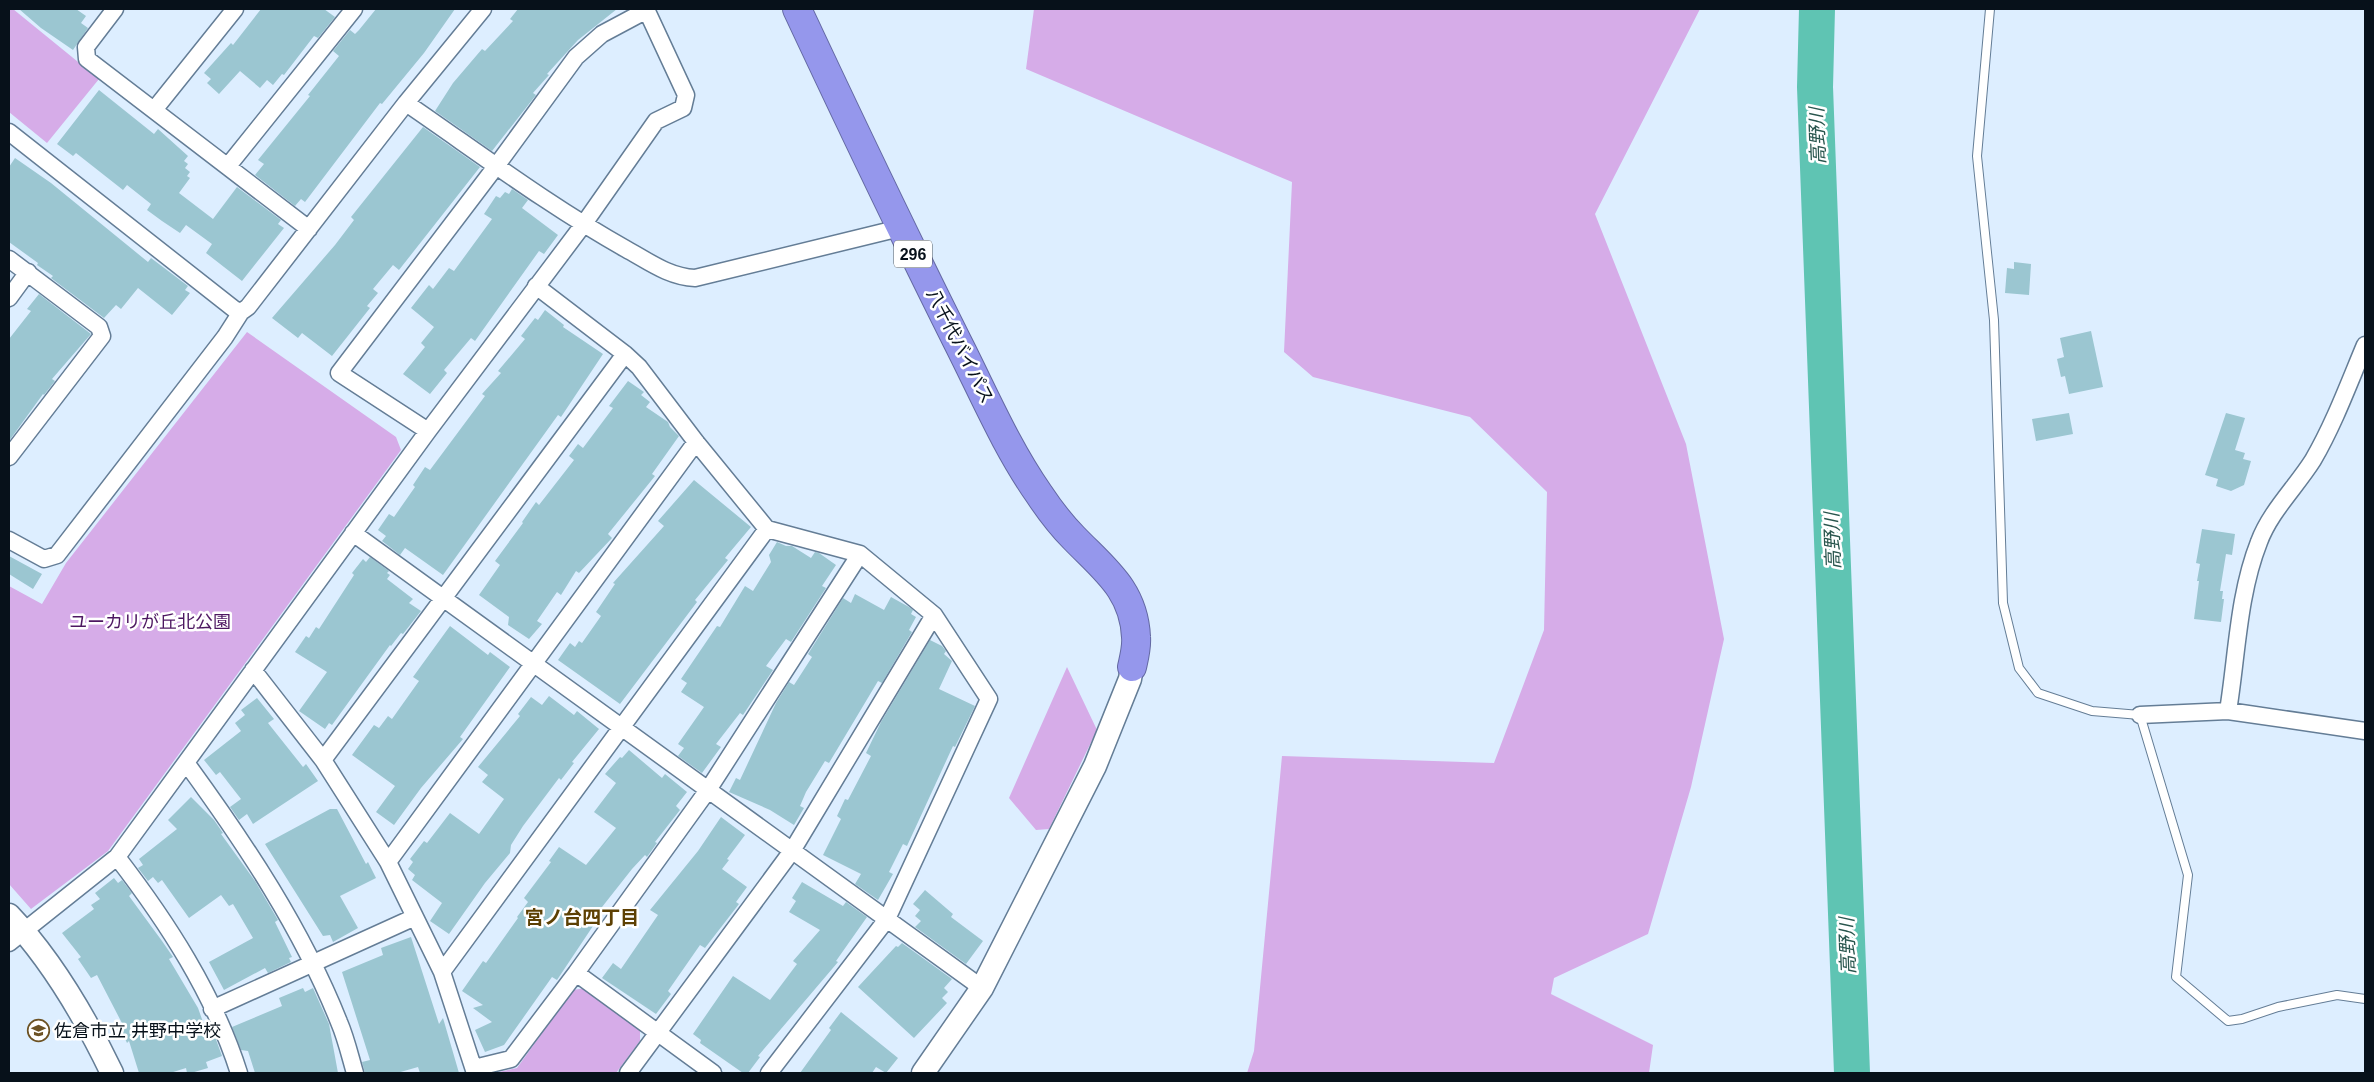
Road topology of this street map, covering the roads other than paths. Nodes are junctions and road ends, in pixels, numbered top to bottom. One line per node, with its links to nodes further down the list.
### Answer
1 (115, 9): 9 (street)
2 (235, 9): 9 (street)
3 (354, 9): 12 (street)
4 (483, 9): 8 (street)
5 (796, 9): 14 (highway, 八千代バイパス / 296)
6 (1990, 9): 36 (lane)
7 (647, 10): 11 (street); 13 (street)
8 (406, 103): 11 (street); 15 (street)
9 (154, 110): 12 (street)
10 (10, 137): 20 (street)
11 (496, 165): 13 (street); 23 (street)
12 (228, 166): 15 (street)
13 (583, 225): 14 (street); 18 (street)
14 (900, 228): 33 (highway, 八千代バイパス / 296)
15 (309, 229): 20 (street)
16 (9, 260): 17 (street)
17 (28, 272): 19 (street); 25 (street)
18 (536, 286): 22 (street); 23 (street)
19 (9, 298)
20 (241, 312): 28 (street)
21 (2365, 345): 35 (street)
22 (625, 354): 24 (street); 30 (street)
23 (428, 431): 27 (street)
24 (696, 442): 26 (street); 32 (street)
25 (9, 457)
26 (768, 528): 29 (street); 37 (street)
27 (353, 534): 30 (street); 34 (street)
28 (9, 540)
29 (860, 554): 31 (street); 41 (street)
30 (443, 598): 32 (street); 39 (street)
31 (934, 615): 42 (street); 47 (street)
32 (533, 664): 37 (street); 44 (street)
33 (1132, 667): 52 (street)
34 (253, 670): 39 (street); 40 (street)
35 (2228, 711): 36 (street); 38 (street)
36 (2140, 715): 53 (lane)
37 (622, 728): 41 (street); 50 (street)
38 (2365, 731)
39 (323, 760): 44 (street)
40 (187, 764): 43 (street); 49 (street)
41 (708, 790): 42 (street); 51 (street)
42 (792, 851): 47 (street); 55 (street)
43 (117, 858): 48 (street); 54 (street)
44 (388, 862): 46 (street)
45 (9, 915): 48 (street)
46 (415, 917): 49 (street); 50 (street)
47 (886, 919): 52 (street); 62 (street)
48 (17, 937): 57 (street)
49 (312, 963): 54 (street); 59 (street)
50 (442, 972): 56 (street)
51 (576, 973): 55 (street); 56 (street)
52 (982, 988): 63 (street)
53 (2365, 999)
54 (212, 1009): 58 (street)
55 (657, 1032): 60 (street); 61 (street)
56 (475, 1071)
57 (112, 1073)
58 (238, 1073)
59 (355, 1073)
60 (628, 1073)
61 (713, 1073)
62 (769, 1073)
63 (923, 1073)

